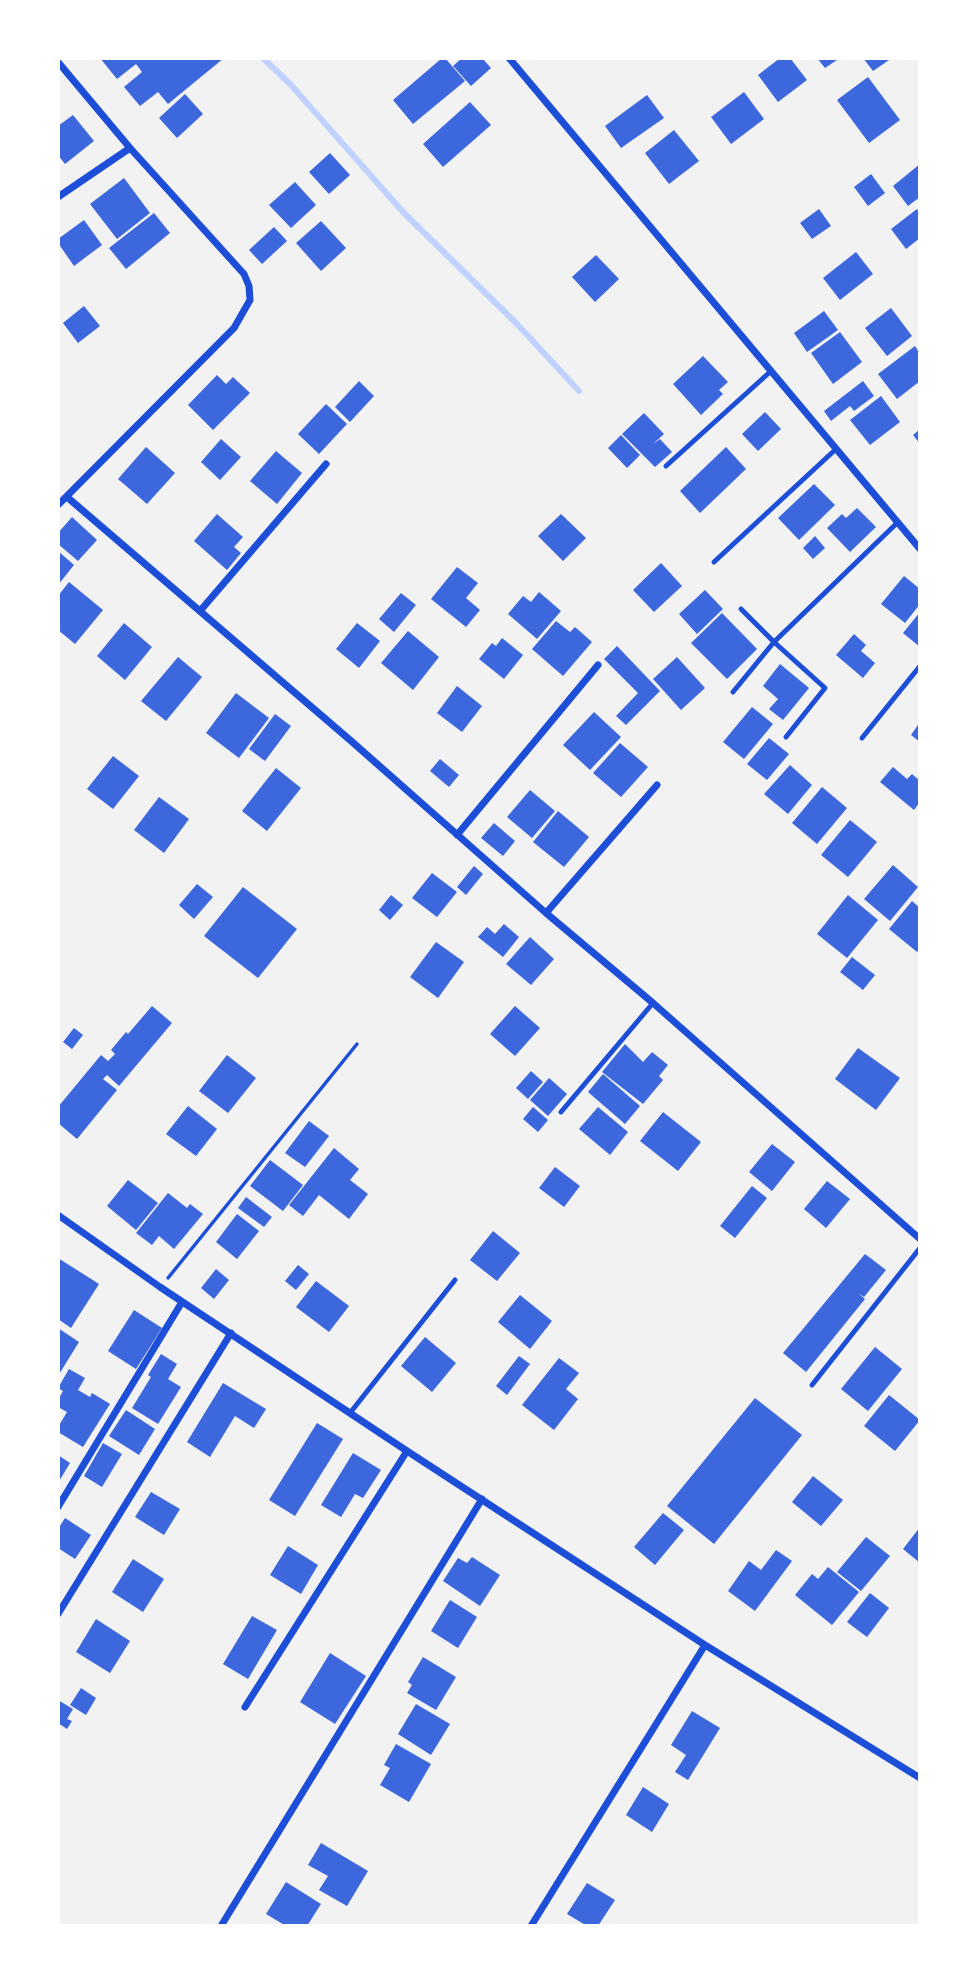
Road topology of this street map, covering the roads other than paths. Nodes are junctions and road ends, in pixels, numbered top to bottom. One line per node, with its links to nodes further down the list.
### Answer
1 (509, 58): 5 (street)
2 (58, 62): 3 (street)
3 (130, 148): 4 (street); 9 (street)
4 (58, 197)
5 (771, 371): 6 (street); 8 (lane)
6 (836, 449): 11 (street); 13 (lane)
7 (326, 464): 15 (street)
8 (666, 466)
9 (67, 497): 10 (street); 15 (street)
10 (58, 505)
11 (898, 522): 12 (street); 16 (lane)
12 (920, 549)
13 (714, 562)
14 (741, 609): 16 (lane)
15 (200, 611): 23 (street)
16 (774, 642): 19 (lane); 20 (lane)
17 (598, 665): 23 (street)
18 (920, 666): 21 (lane)
19 (733, 692)
20 (786, 737)
21 (862, 738)
22 (657, 785): 24 (street)
23 (457, 835): 24 (street)
24 (546, 913): 25 (street)
25 (653, 1003): 26 (lane); 28 (street)
26 (561, 1112)
27 (58, 1215): 31 (street)
28 (920, 1239)
29 (920, 1248): 33 (lane)
30 (455, 1280): 34 (lane)
31 (182, 1301): 32 (street); 37 (street)
32 (230, 1333): 34 (street); 38 (street)
33 (812, 1385)
34 (350, 1413): 35 (street)
35 (407, 1451): 36 (street); 40 (street)
36 (482, 1499): 39 (street); 42 (street)
37 (58, 1507)
38 (58, 1614)
39 (705, 1645): 41 (street); 43 (street)
40 (245, 1707)
41 (920, 1778)
42 (221, 1926)
43 (531, 1926)

